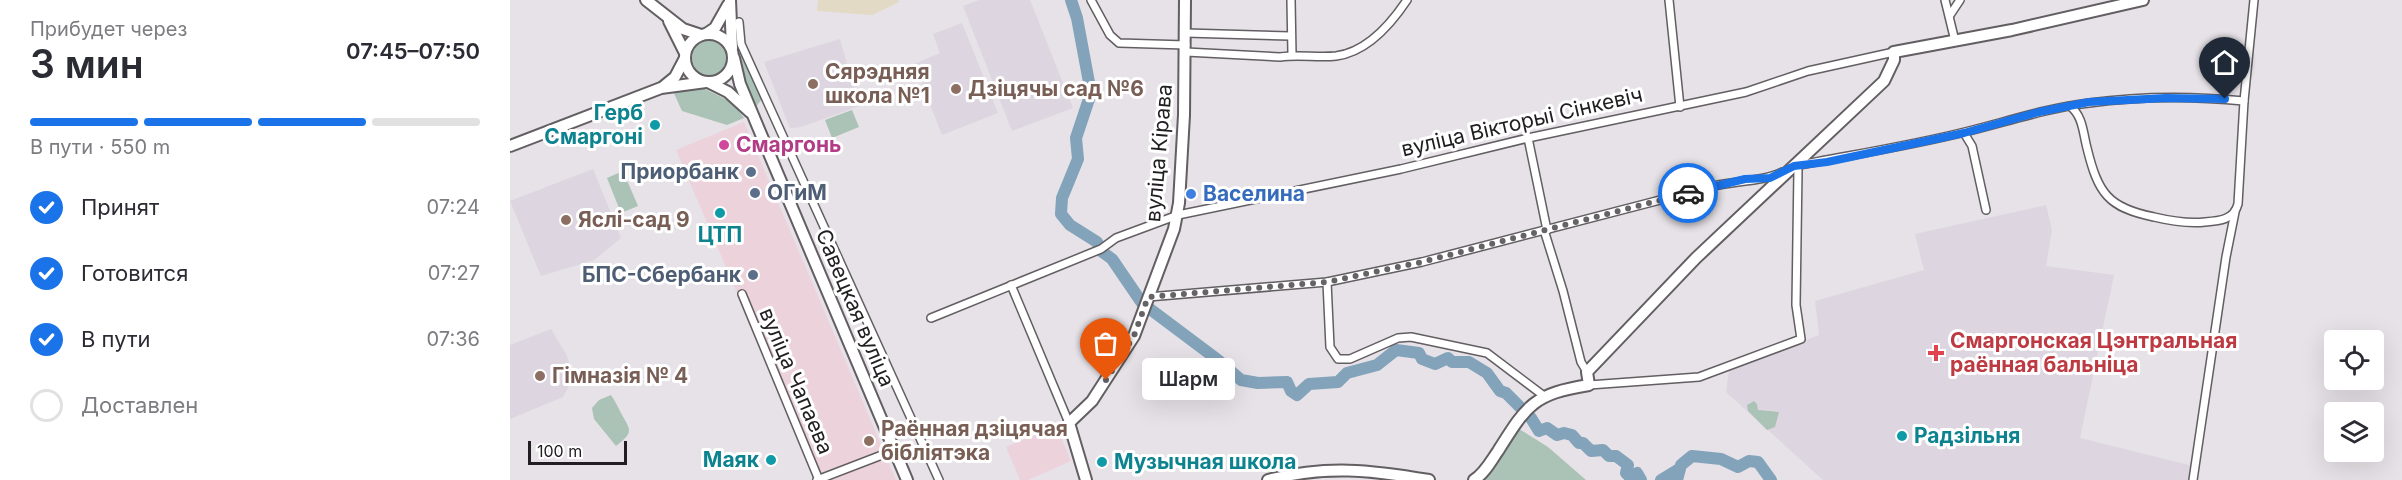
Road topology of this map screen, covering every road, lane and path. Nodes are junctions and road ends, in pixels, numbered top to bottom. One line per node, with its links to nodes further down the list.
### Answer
1 (646, 0): 13 (street)
2 (1091, 0): 19 (street)
3 (1185, 0): 15 (street, вуліца Кірава)
4 (1291, 0): 17 (street)
5 (1407, 0): 22 (street)
6 (1669, 0): 27 (street)
7 (1945, 0): 12 (street)
8 (1960, 0): 12 (street)
9 (2143, 0): 18 (street, вуліца Вікторыі Сінкевіч)
10 (2254, 0): 26 (street)
11 (729, 1): 16 (street, Савецкая вуліца); 21 (street, Савецкая вуліца)
12 (1950, 15): 18 (street)
13 (665, 16): 16 (street); 23 (street)
14 (739, 22): 51 (street)
15 (1186, 33): 17 (street); 19 (street, вуліца Кірава)
16 (704, 34): 21 (street); 23 (street)
17 (1290, 36): 22 (street)
18 (1955, 41): 20 (street, вуліца Вікторыі Сінкевіч)
19 (1186, 49): 22 (street); 36 (street, вуліца Кірава)
20 (1894, 52): 27 (street, вуліца Вікторыі Сінкевіч); 33 (street)
21 (733, 53): 24 (street); 29 (street, Савецкая вуліца)
22 (1292, 54)
23 (685, 55): 24 (street); 25 (street)
24 (708, 82): 25 (street); 29 (street, Савецкая вуліца)
25 (661, 88): 32 (street)
26 (2244, 101): 28 (street); 35 (street)
27 (1680, 106): 31 (street, вуліца Вікторыі Сінкевіч)
28 (2070, 106): 30 (street); 35 (street)
29 (754, 117): 47 (street, Савецкая вуліца)
30 (1964, 133): 33 (street); 34 (street)
31 (1528, 138): 36 (street, вуліца Вікторыі Сінкевіч); 37 (street)
32 (510, 146)
33 (1794, 166): 37 (street); 43 (street); 44 (street)
34 (1986, 210)
35 (2235, 212): 56 (street)
36 (1178, 215): 39 (street, вуліца Вікторыі Сінкевіч); 41 (street, вуліца Кірава)
37 (1546, 230): 38 (street); 43 (street)
38 (1327, 282): 41 (street); 45 (street)
39 (1011, 285): 42 (street); 46 (street)
40 (742, 294): 49 (street, вуліца Чапаева)
41 (1146, 302): 46 (street, вуліца Кірава)
42 (931, 318)
43 (1587, 372): 44 (street)
44 (1589, 385): 45 (street)
45 (1544, 396): 55 (street)
46 (1069, 423): 52 (street)
47 (895, 450): 49 (street); 50 (street, Савецкая вуліца)
48 (1300, 476): 53 (street); 54 (street)
49 (819, 480)
50 (907, 480)
51 (939, 480)
52 (1086, 480)
53 (1269, 480)
54 (1429, 480)
55 (1474, 480)
56 (2193, 480)

